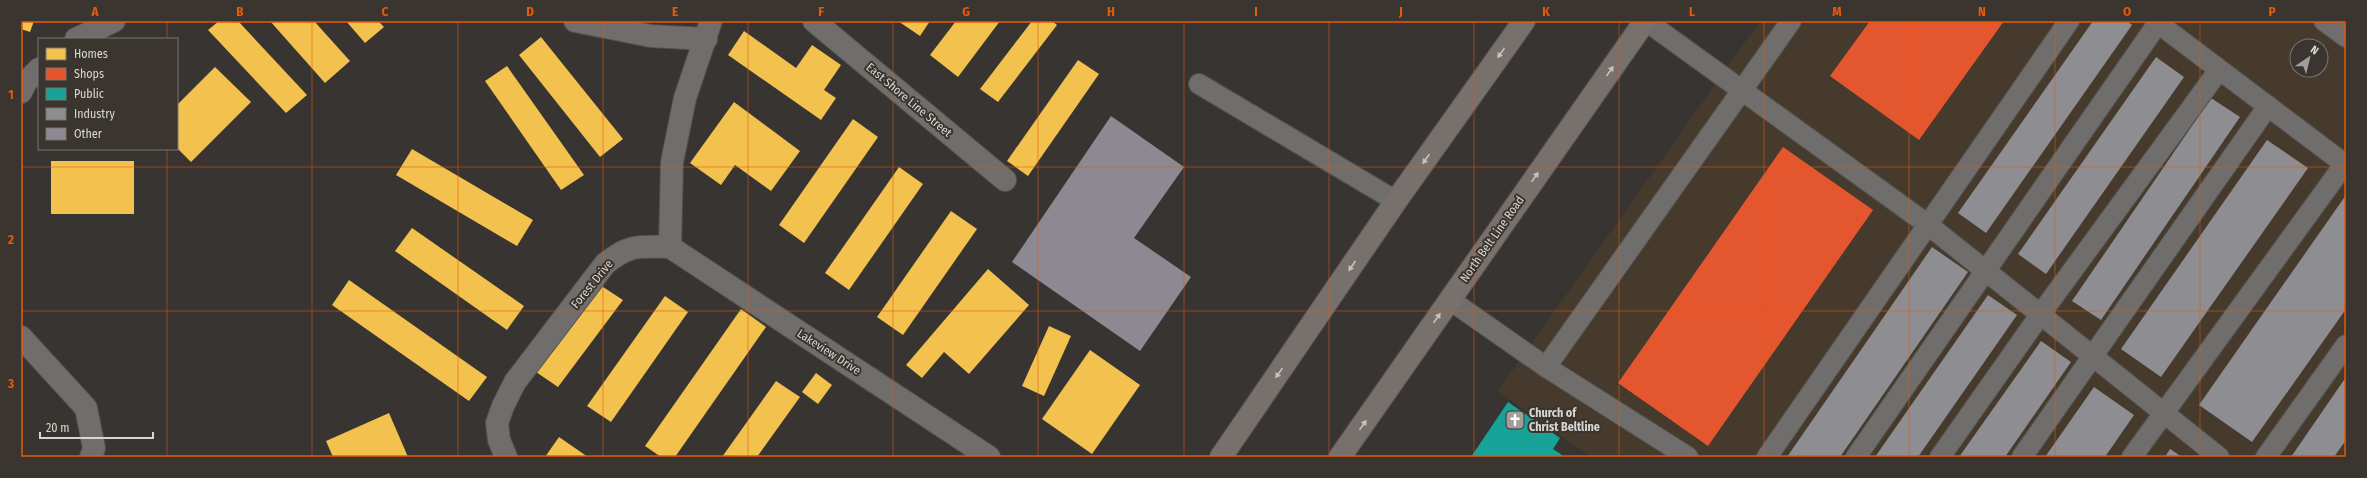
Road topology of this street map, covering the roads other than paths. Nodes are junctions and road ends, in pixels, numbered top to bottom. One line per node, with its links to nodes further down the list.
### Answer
1 (114, 21): 12 (street)
2 (574, 21): 10 (street)
3 (814, 21): 20 (street, East Shore Line Street)
4 (1524, 21): 21 (main road, one-way to 21)
5 (1645, 21): 16 (lane); 25 (main road, North Belt Line Road, one-way to 5)
6 (1791, 21): 16 (lane)
7 (2068, 21): 22 (lane)
8 (2324, 21): 11 (lane)
9 (2157, 22): 14 (lane); 24 (lane)
10 (709, 30): 23 (street)
11 (2346, 37)
12 (78, 38)
13 (38, 70): 17 (street)
14 (2220, 70): 18 (lane); 26 (lane)
15 (1199, 84): 21 (lane)
16 (1742, 90): 22 (lane); 30 (lane)
17 (21, 92)
18 (2268, 106): 19 (lane); 29 (lane)
19 (2345, 164): 31 (lane)
20 (1005, 180)
21 (1396, 201): 35 (main road, one-way to 35)
22 (1927, 224): 24 (lane); 38 (lane)
23 (670, 247): 33 (street, Forest Drive); 34 (street, Lakeview Drive)
24 (1985, 270): 26 (lane); 39 (lane)
25 (1450, 300): 30 (lane); 36 (main road, North Belt Line Road, one-way to 25)
26 (2040, 315): 29 (lane); 40 (lane)
27 (21, 338): 32 (street)
28 (2346, 345): 44 (lane)
29 (2092, 356): 31 (lane); 41 (lane)
30 (1546, 367): 37 (lane)
31 (2164, 413): 42 (lane); 43 (lane)
32 (93, 452)
33 (506, 457)
34 (989, 457)
35 (1221, 457)
36 (1340, 457)
37 (1688, 457)
38 (1767, 457)
39 (1856, 457)
40 (1940, 457)
41 (2022, 457)
42 (2132, 457)
43 (2220, 457)
44 (2266, 457)

